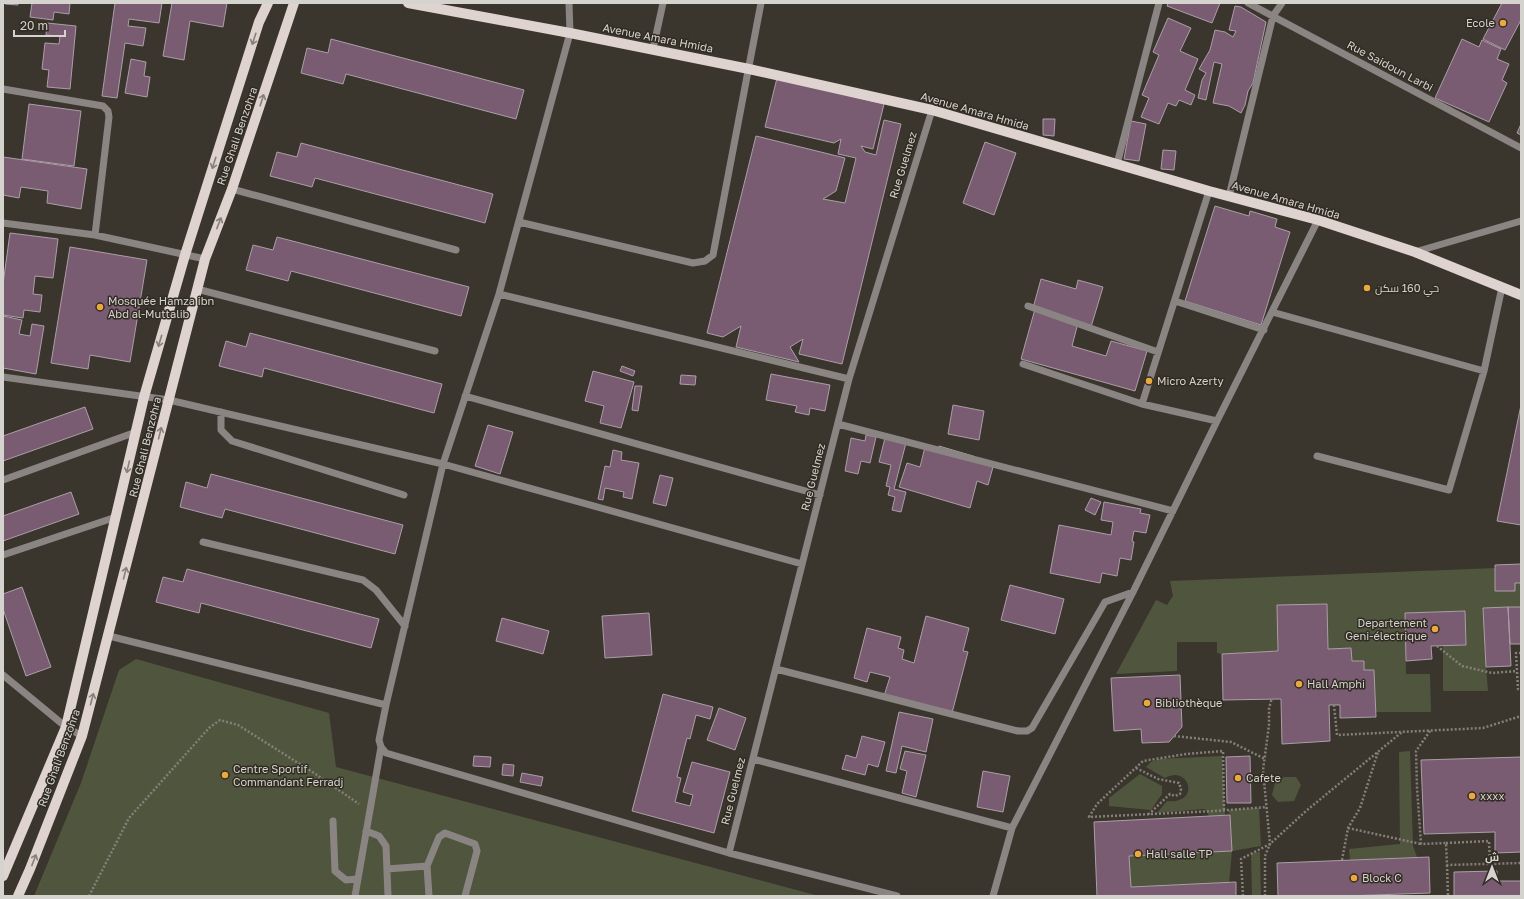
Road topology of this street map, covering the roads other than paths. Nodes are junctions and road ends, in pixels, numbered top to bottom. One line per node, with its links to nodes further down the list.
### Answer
1 (268, 3): 28 (main road, Rue Ghali Benzohra, one-way to 28)
2 (294, 3): 18 (main road, Rue Ghali Benzohra, one-way to 2)
3 (408, 3): 11 (main road, Avenue Amara Hmida)
4 (569, 3): 11 (street)
5 (663, 3): 12 (street)
6 (761, 3): 13 (street)
7 (1159, 3): 17 (street)
8 (1248, 3): 10 (street, Rue Saidoun Larbi)
9 (1282, 3): 10 (street)
10 (1273, 16): 16 (street, Rue Saidoun Larbi); 20 (street)
11 (570, 33): 12 (main road, Avenue Amara Hmida); 24 (street)
12 (654, 49): 13 (main road, Avenue Amara Hmida)
13 (749, 69): 15 (main road, Avenue Amara Hmida); 24 (street)
14 (3, 89): 25 (street)
15 (932, 110): 17 (main road, Avenue Amara Hmida); 43 (street, Rue Guelmez)
16 (1521, 148)
17 (1117, 164): 19 (main road, Avenue Amara Hmida)
18 (232, 188): 26 (street); 29 (main road, Rue Ghali Benzohra, one-way to 18)
19 (1209, 190): 20 (main road, Avenue Amara Hmida); 34 (street)
20 (1229, 196): 21 (main road, Avenue Amara Hmida)
21 (1318, 220): 27 (main road, Avenue Amara Hmida); 36 (street)
22 (1521, 221): 27 (street)
23 (3, 222): 25 (street)
24 (519, 222): 32 (street)
25 (95, 234): 28 (street)
26 (456, 250)
27 (1415, 252): 30 (main road, Avenue Amara Hmida)
28 (185, 255): 29 (street); 45 (main road, Rue Ghali Benzohra, one-way to 45)
29 (205, 259): 31 (main road, Rue Ghali Benzohra)
30 (1502, 287): 33 (main road, Avenue Amara Hmida); 41 (street)
31 (198, 289): 38 (street); 46 (main road, Rue Ghali Benzohra)
32 (499, 294): 43 (street); 44 (street)
33 (1521, 295)
34 (1175, 301): 37 (street); 39 (street)
35 (1028, 306): 39 (street)
36 (1272, 312): 37 (street); 41 (street)
37 (1264, 330): 49 (street)
38 (435, 351)
39 (1158, 352): 47 (street)
40 (1023, 364): 47 (street)
41 (1484, 372): 52 (street)
42 (3, 376): 45 (street)
43 (849, 379): 50 (street, Rue Guelmez)
44 (465, 396): 53 (street); 56 (street)
45 (144, 397): 46 (street); 51 (main road, Rue Ghali Benzohra)
46 (169, 400): 48 (street); 64 (main road, Rue Ghali Benzohra, one-way to 46)
47 (1142, 404): 49 (street)
48 (221, 412): 53 (street); 55 (street)
49 (1217, 421): 57 (street)
50 (838, 424): 56 (street, Rue Guelmez); 57 (street)
51 (136, 432): 54 (street); 58 (main road, Rue Ghali Benzohra, one-way to 58)
52 (1317, 456)
53 (443, 464): 61 (street); 63 (street)
54 (3, 480)
55 (404, 494)
56 (820, 494): 61 (street, Rue Guelmez)
57 (1173, 512): 62 (street)
58 (116, 517): 60 (street); 68 (main road, Rue Ghali Benzohra)
59 (204, 542): 63 (street)
60 (3, 554)
61 (802, 564): 65 (street, Rue Guelmez)
62 (1133, 592): 65 (street); 73 (street)
63 (405, 626): 67 (street)
64 (109, 636): 67 (street); 69 (main road, Rue Ghali Benzohra, one-way to 64)
65 (776, 669): 71 (street, Rue Guelmez)
66 (3, 675): 68 (street)
67 (386, 705): 70 (street)
68 (66, 727): 69 (street); 78 (main road, Rue Ghali Benzohra)
69 (82, 736): 80 (main road, Rue Ghali Benzohra, one-way to 69)
70 (381, 747): 74 (street); 75 (street)
71 (753, 759): 73 (street); 75 (street, Rue Guelmez)
72 (333, 821): 79 (street)
73 (1012, 828): 86 (street)
74 (366, 831): 77 (street); 79 (street)
75 (729, 853): 85 (street)
76 (427, 866): 77 (street); 83 (street); 84 (street)
77 (387, 869): 82 (street)
78 (3, 876)
79 (357, 879): 81 (street)
80 (18, 896)
81 (355, 896)
82 (388, 896)
83 (429, 896)
84 (465, 896)
85 (897, 896)
86 (993, 896)

